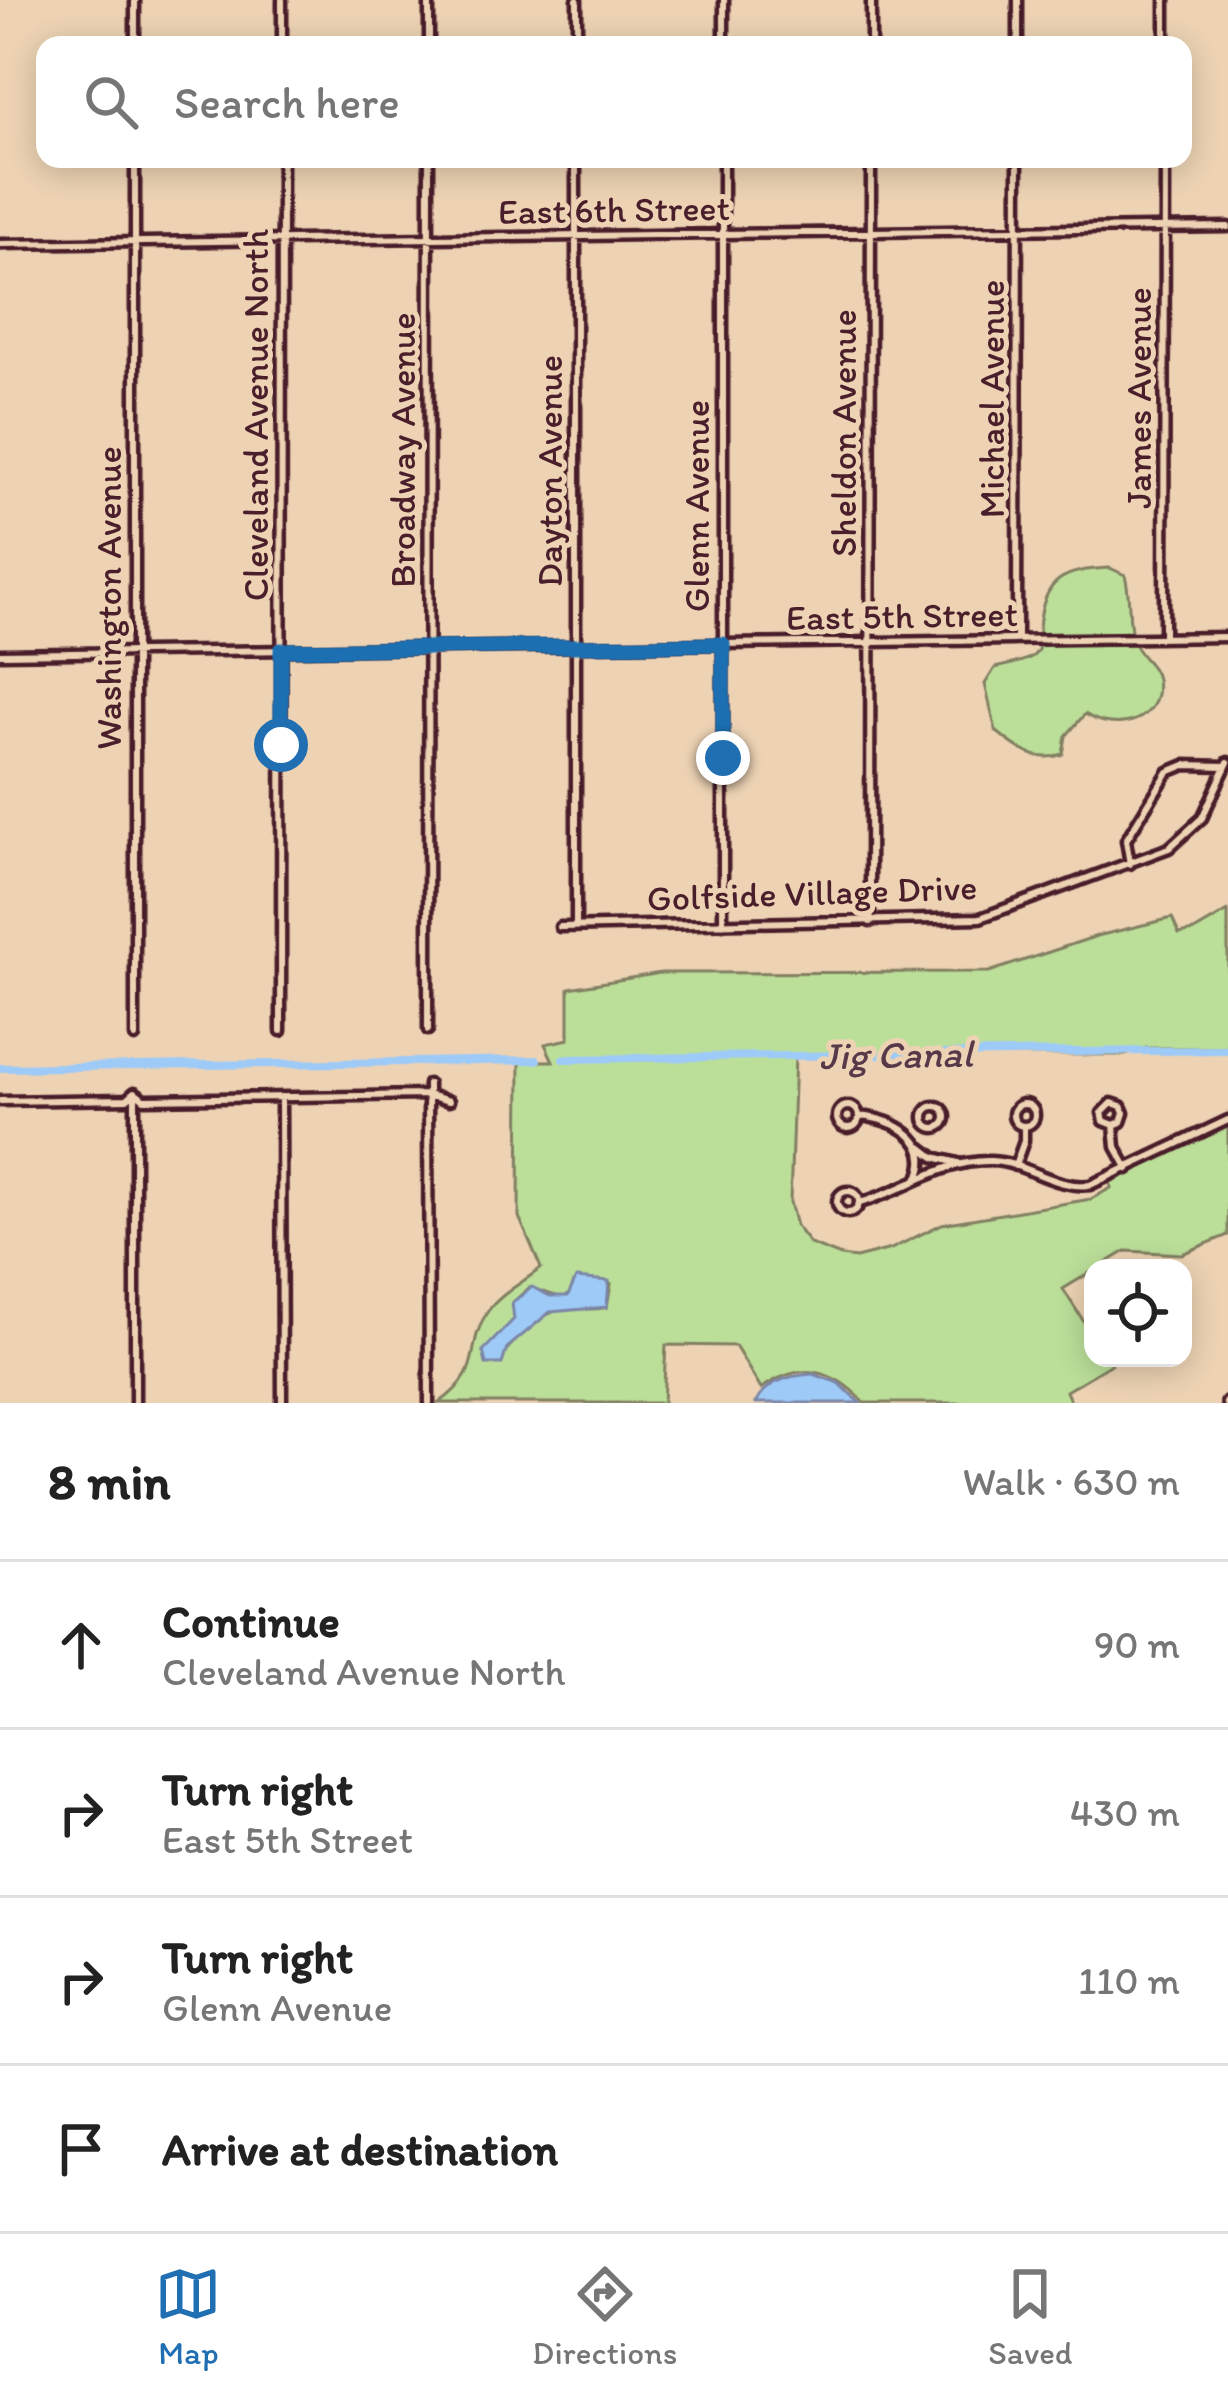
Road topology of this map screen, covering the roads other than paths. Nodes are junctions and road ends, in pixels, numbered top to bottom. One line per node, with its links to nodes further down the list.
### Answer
1 (135, 0): 9 (street)
2 (282, 0): 10 (street)
3 (429, 0): 11 (street)
4 (577, 0): 12 (street)
5 (724, 0): 13 (street)
6 (871, 0): 14 (street)
7 (1018, 0): 15 (street)
8 (1165, 0): 16 (street)
9 (135, 36)
10 (282, 36)
11 (429, 36)
12 (577, 36)
13 (724, 36)
14 (871, 36)
15 (1018, 36)
16 (1165, 36)
17 (135, 168): 33 (street, Washington Avenue)
18 (282, 168): 32 (street, Cleveland Avenue North)
19 (429, 168): 31 (street, Broadway Avenue)
20 (577, 168): 30 (street, Dayton Avenue)
21 (723, 168): 29 (street, Glenn Avenue)
22 (871, 168): 28 (street, Sheldon Avenue)
23 (1018, 168): 27 (street, Michael Avenue)
24 (1165, 168): 26 (street, James Avenue)
25 (1228, 227): 26 (street, East 6th Street)
26 (1165, 228): 27 (street, East 6th Street); 36 (street, James Avenue)
27 (1018, 230): 28 (street, East 6th Street); 37 (street, Michael Avenue)
28 (870, 232): 29 (street, East 6th Street); 38 (street, Sheldon Avenue)
29 (724, 234): 30 (street, East 6th Street); 39 (street, Glenn Avenue)
30 (576, 236): 31 (street, East 6th Street); 40 (street, Dayton Avenue)
31 (429, 238): 32 (street, East 6th Street); 41 (street, Broadway Avenue)
32 (282, 241): 33 (street, East 6th Street); 42 (street, Cleveland Avenue North)
33 (134, 242): 34 (street, East 6th Street); 43 (street, Washington Avenue)
34 (0, 244)
35 (1228, 637): 36 (street, East 5th Street)
36 (1164, 638): 37 (street, East 5th Street)
37 (1017, 640): 38 (street, East 5th Street)
38 (870, 642): 39 (street, East 5th Street); 47 (street, Sheldon Avenue)
39 (723, 644): 40 (street, East 5th Street); 48 (street, Glenn Avenue)
40 (576, 646): 41 (street, East 5th Street); 50 (street, Dayton Avenue)
41 (429, 648): 42 (street, East 5th Street); 51 (street, Broadway Avenue)
42 (281, 650): 43 (street, East 5th Street); 52 (street, Cleveland Avenue North)
43 (135, 652): 44 (street, East 5th Street); 53 (street, Washington Avenue)
44 (0, 654)
45 (1227, 764): 46 (street, Golfside Village Drive); 46 (street)
46 (1130, 865): 47 (street, Golfside Village Drive)
47 (870, 922): 48 (street, Golfside Village Drive)
48 (722, 924): 50 (street, Golfside Village Drive)
49 (560, 926): 50 (street, Golfside Village Drive)
50 (576, 926)
51 (428, 1030)
52 (281, 1031)
53 (135, 1037)
54 (428, 1084): 56 (street)
55 (135, 1092): 57 (street); 58 (street); 71 (street)
56 (428, 1095): 57 (street); 59 (street); 73 (street)
57 (281, 1097): 72 (street)
58 (0, 1101)
59 (449, 1101)
60 (859, 1116): 65 (street)
61 (1228, 1120): 68 (street)
62 (1114, 1125): 68 (street)
63 (928, 1126): 65 (street)
64 (1024, 1126): 67 (street)
65 (918, 1144): 66 (street); 69 (street)
66 (961, 1163): 67 (street); 69 (street)
67 (1016, 1166): 68 (street)
68 (1127, 1169)
69 (911, 1184): 70 (street)
70 (859, 1203)
71 (135, 1403)
72 (282, 1403)
73 (429, 1403)

